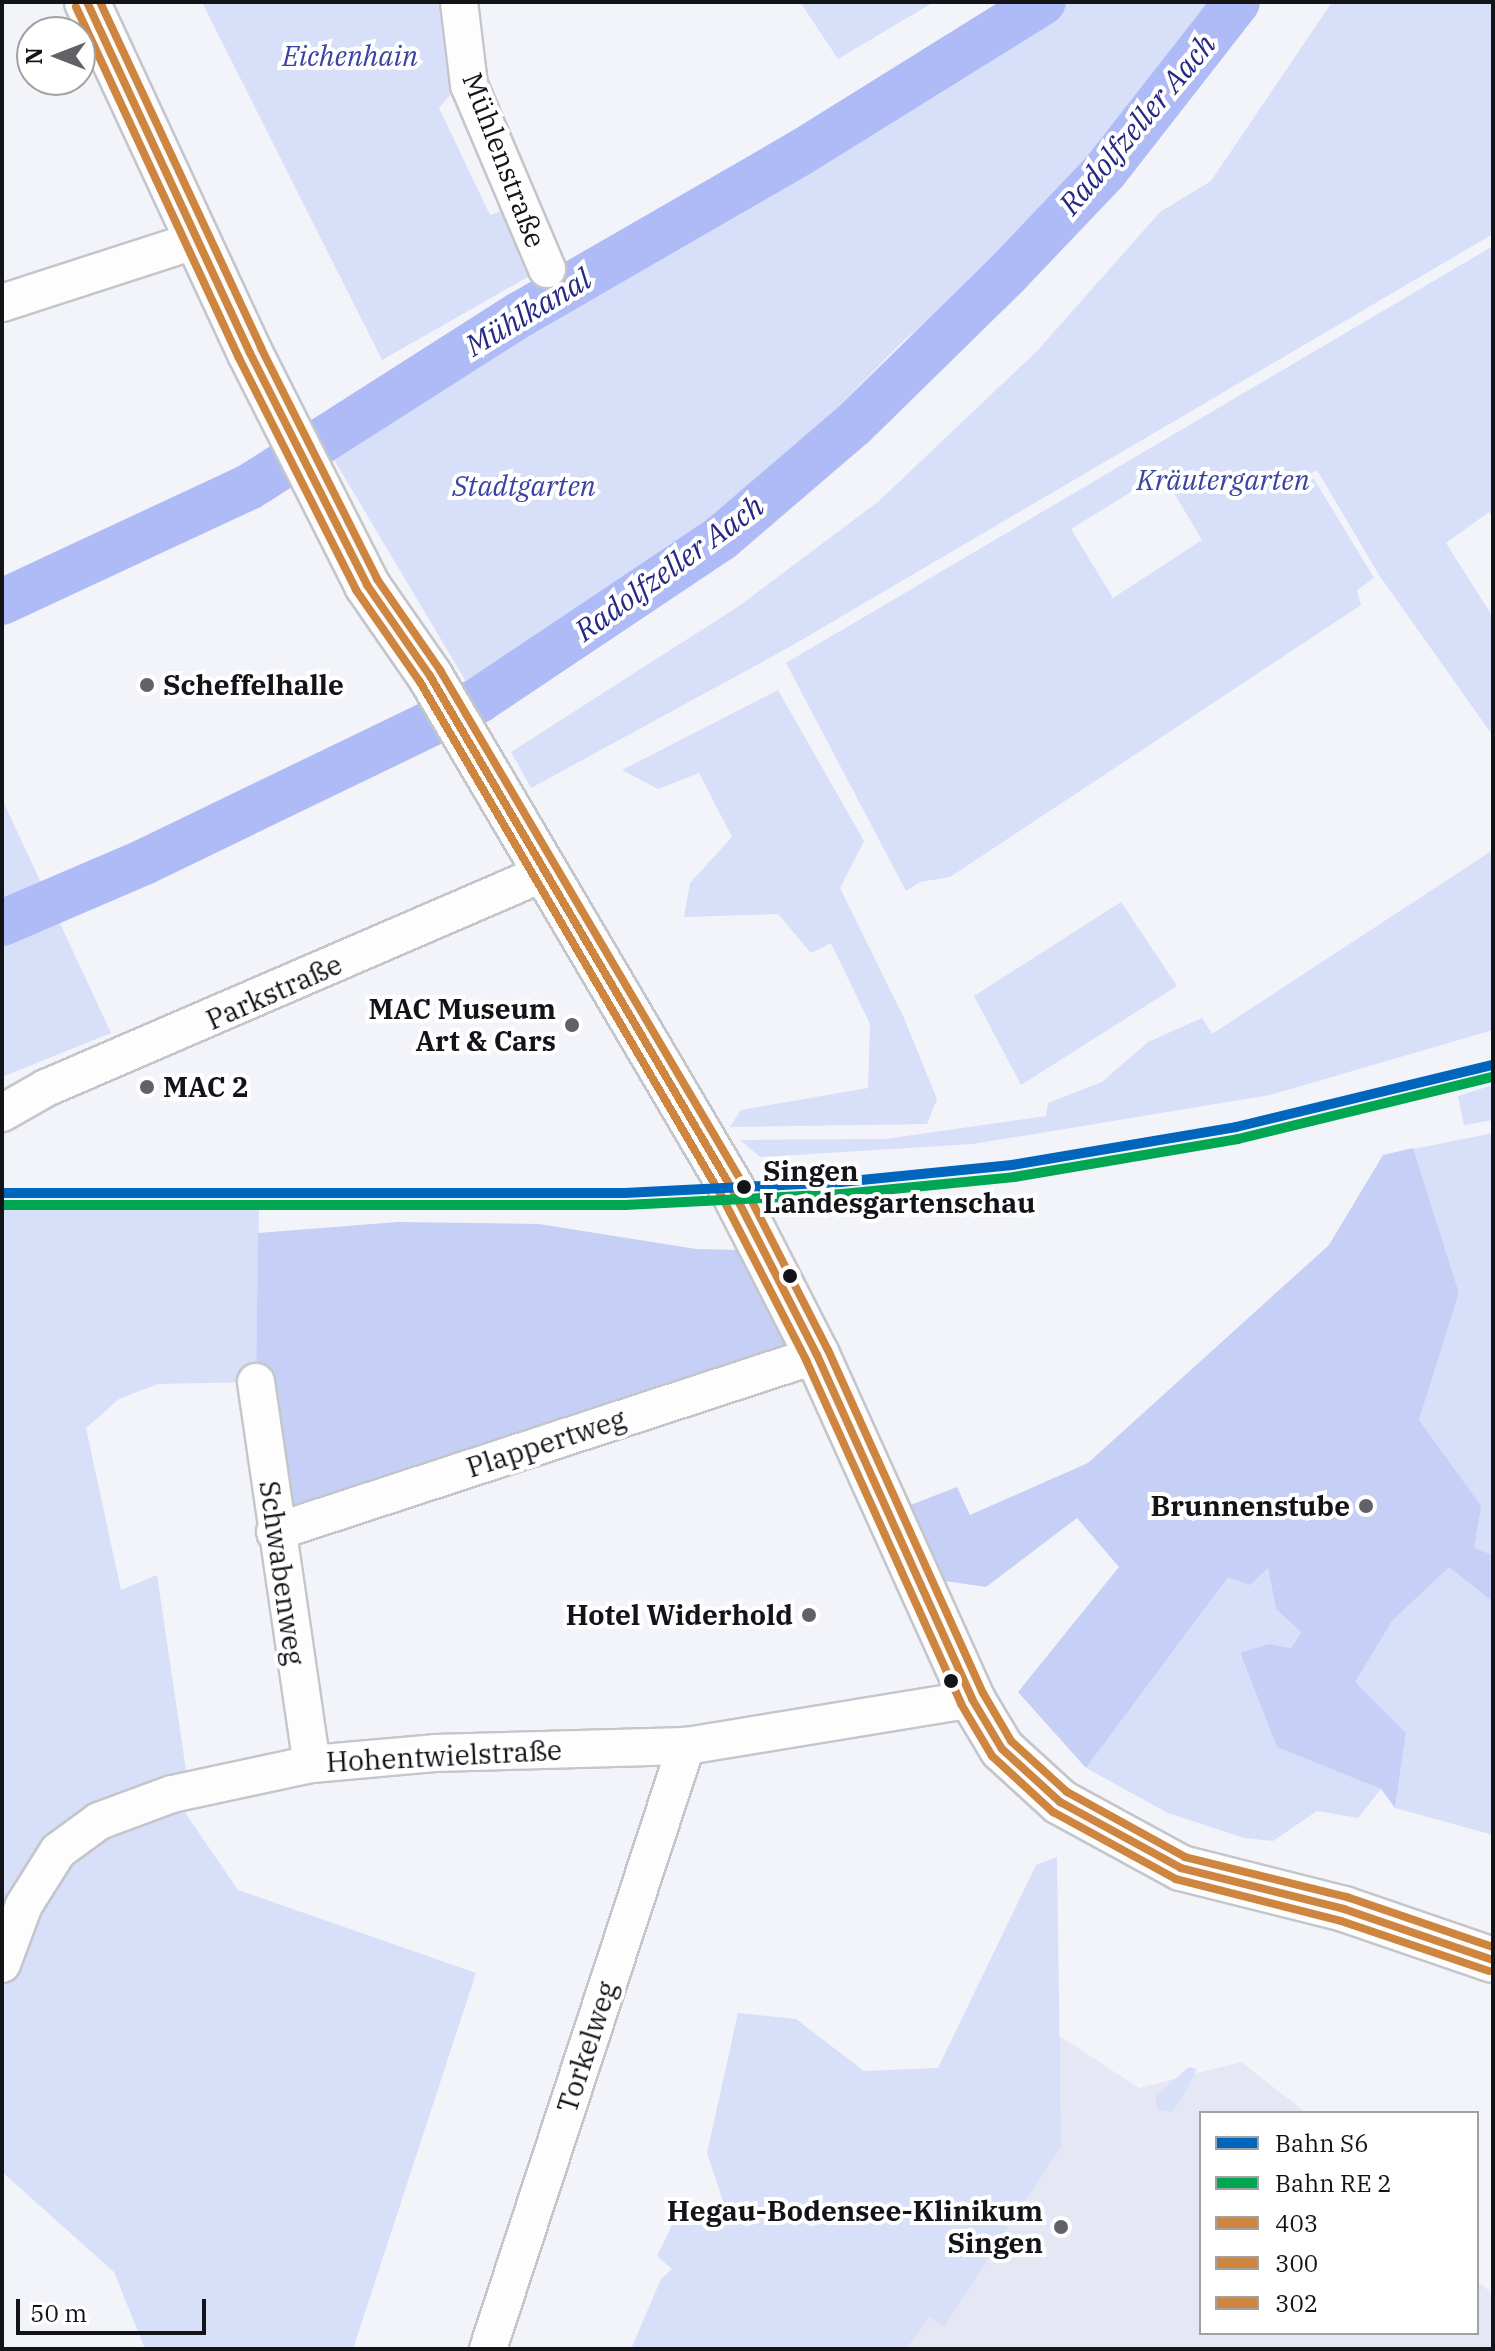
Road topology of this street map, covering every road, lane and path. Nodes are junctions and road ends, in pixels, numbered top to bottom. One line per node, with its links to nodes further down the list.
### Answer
1 (459, 2): 4 (street, Mühlenstraße)
2 (94, 4): 3 (main road)
3 (197, 240): 5 (street); 6 (main road)
4 (547, 269)
5 (2, 303)
6 (546, 872): 7 (street, Parkstraße); 8 (main road)
7 (2, 1113)
8 (817, 1355): 10 (street, Plappertweg); 11 (main road)
9 (256, 1382): 10 (street, Schwabenweg)
10 (275, 1532): 13 (street, Schwabenweg)
11 (972, 1699): 12 (street, Hohentwielstraße); 14 (main road)
12 (686, 1746): 13 (street, Hohentwielstraße); 16 (street, Torkelweg)
13 (312, 1764): 15 (street, Hohentwielstraße)
14 (1493, 1960)
15 (2, 1964)
16 (488, 2349)

